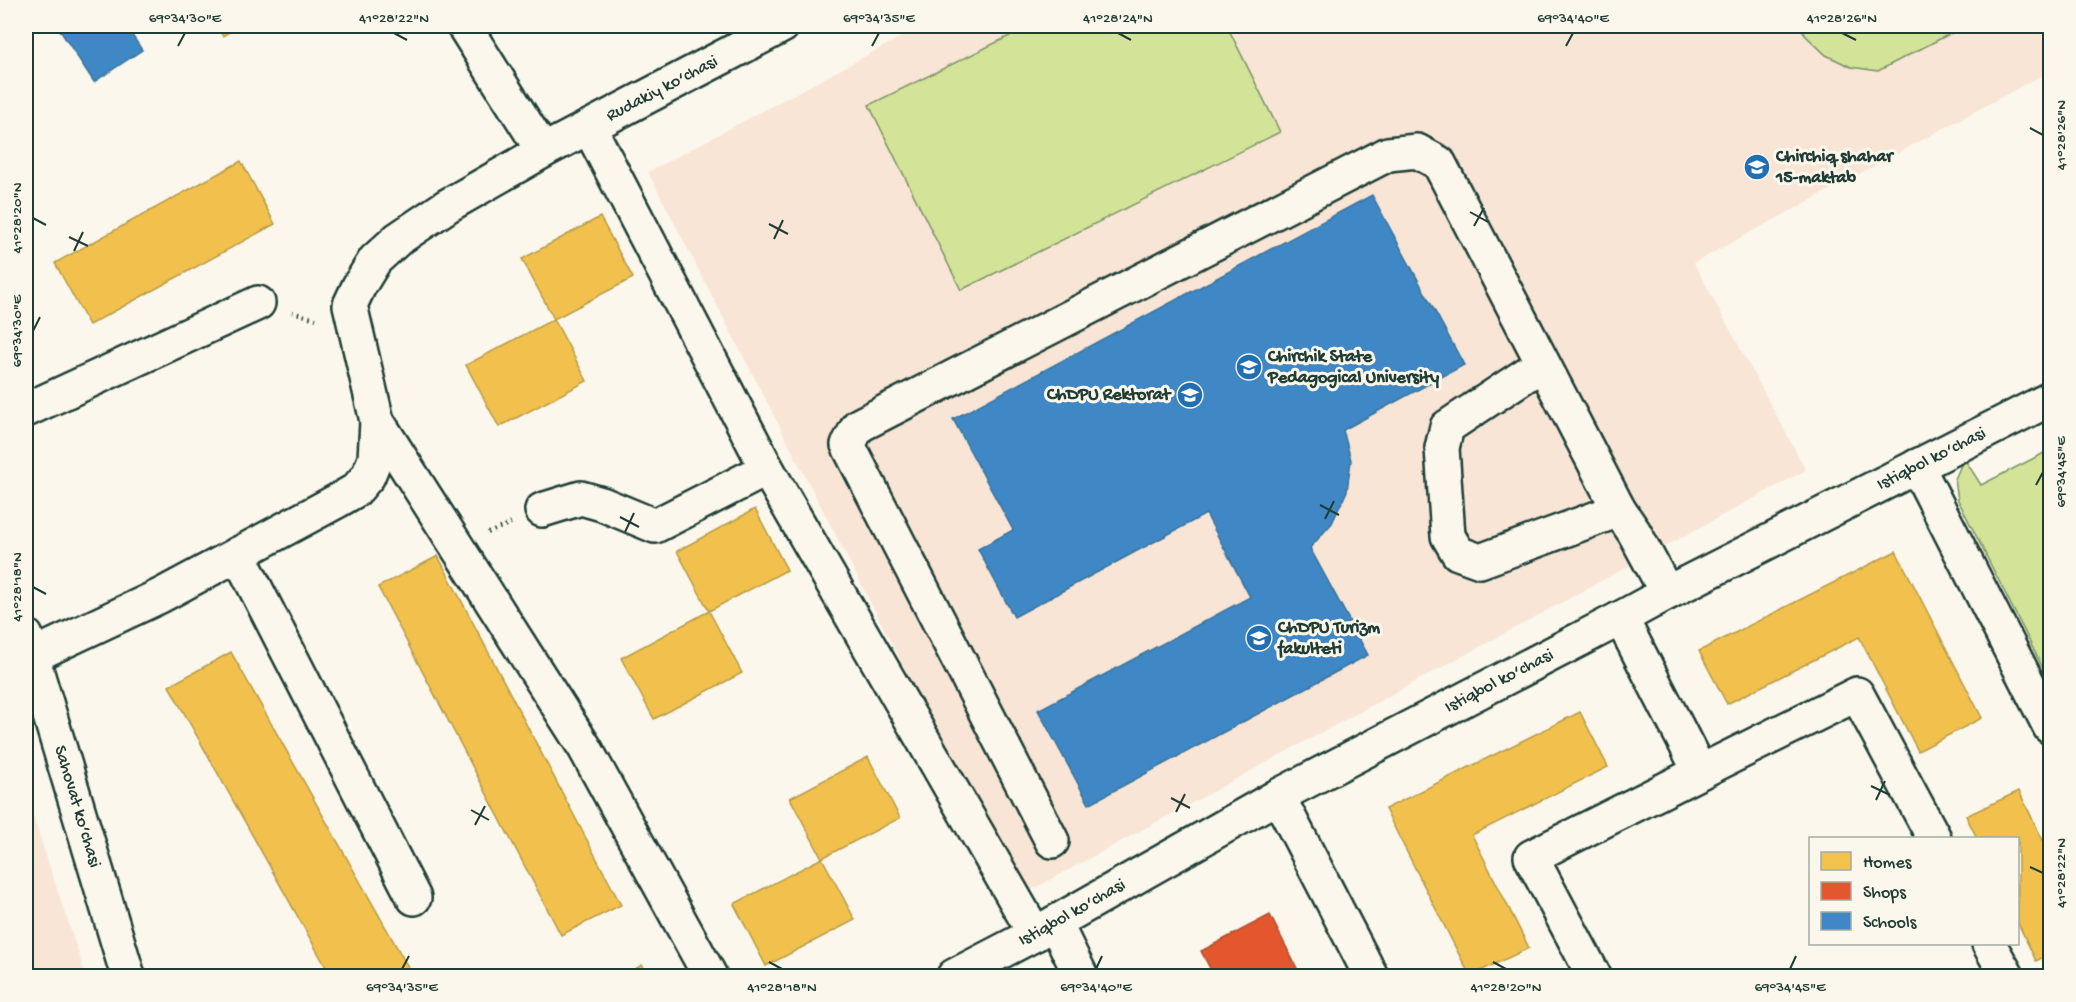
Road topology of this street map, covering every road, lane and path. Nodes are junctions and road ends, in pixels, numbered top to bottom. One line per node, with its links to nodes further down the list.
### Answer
1 (464, 26): 4 (street)
2 (782, 26): 3 (street, Rudakiy ko‘chasi)
3 (589, 127): 4 (street, Rudakiy ko‘chasi); 12 (street)
4 (543, 151): 6 (street, Rudakiy ko‘chasi)
5 (258, 303): 6 (path); 9 (street)
6 (354, 330): 10 (street, Rudakiy ko‘chasi)
7 (1542, 364): 14 (street); 14 (street); 24 (street)
8 (2050, 399): 11 (street, Istiqbol ko‘chasi)
9 (26, 410)
10 (377, 421): 15 (street); 16 (street)
11 (1917, 466): 17 (street, Istiqbol ko‘chasi); 20 (street)
12 (767, 469): 13 (street); 26 (street)
13 (542, 510): 15 (path)
14 (1619, 510): 17 (street)
15 (457, 546): 29 (street)
16 (238, 554): 19 (street); 25 (street)
17 (1666, 593): 18 (street, Istiqbol ko‘chasi)
18 (1621, 618): 21 (street); 22 (street, Istiqbol ko‘chasi)
19 (29, 646): 28 (street, Sahovat ko‘chasi)
20 (2050, 727)
21 (1700, 772): 23 (street); 33 (street)
22 (1278, 796): 26 (street, Istiqbol ko‘chasi); 32 (street)
23 (1933, 837)
24 (1052, 842)
25 (414, 898)
26 (1045, 929): 30 (street, Istiqbol ko‘chasi); 31 (street)
27 (1990, 945): 34 (street)
28 (128, 976)
29 (710, 976)
30 (954, 976)
31 (1081, 976)
32 (1371, 976)
33 (1594, 976)
34 (2007, 976)

